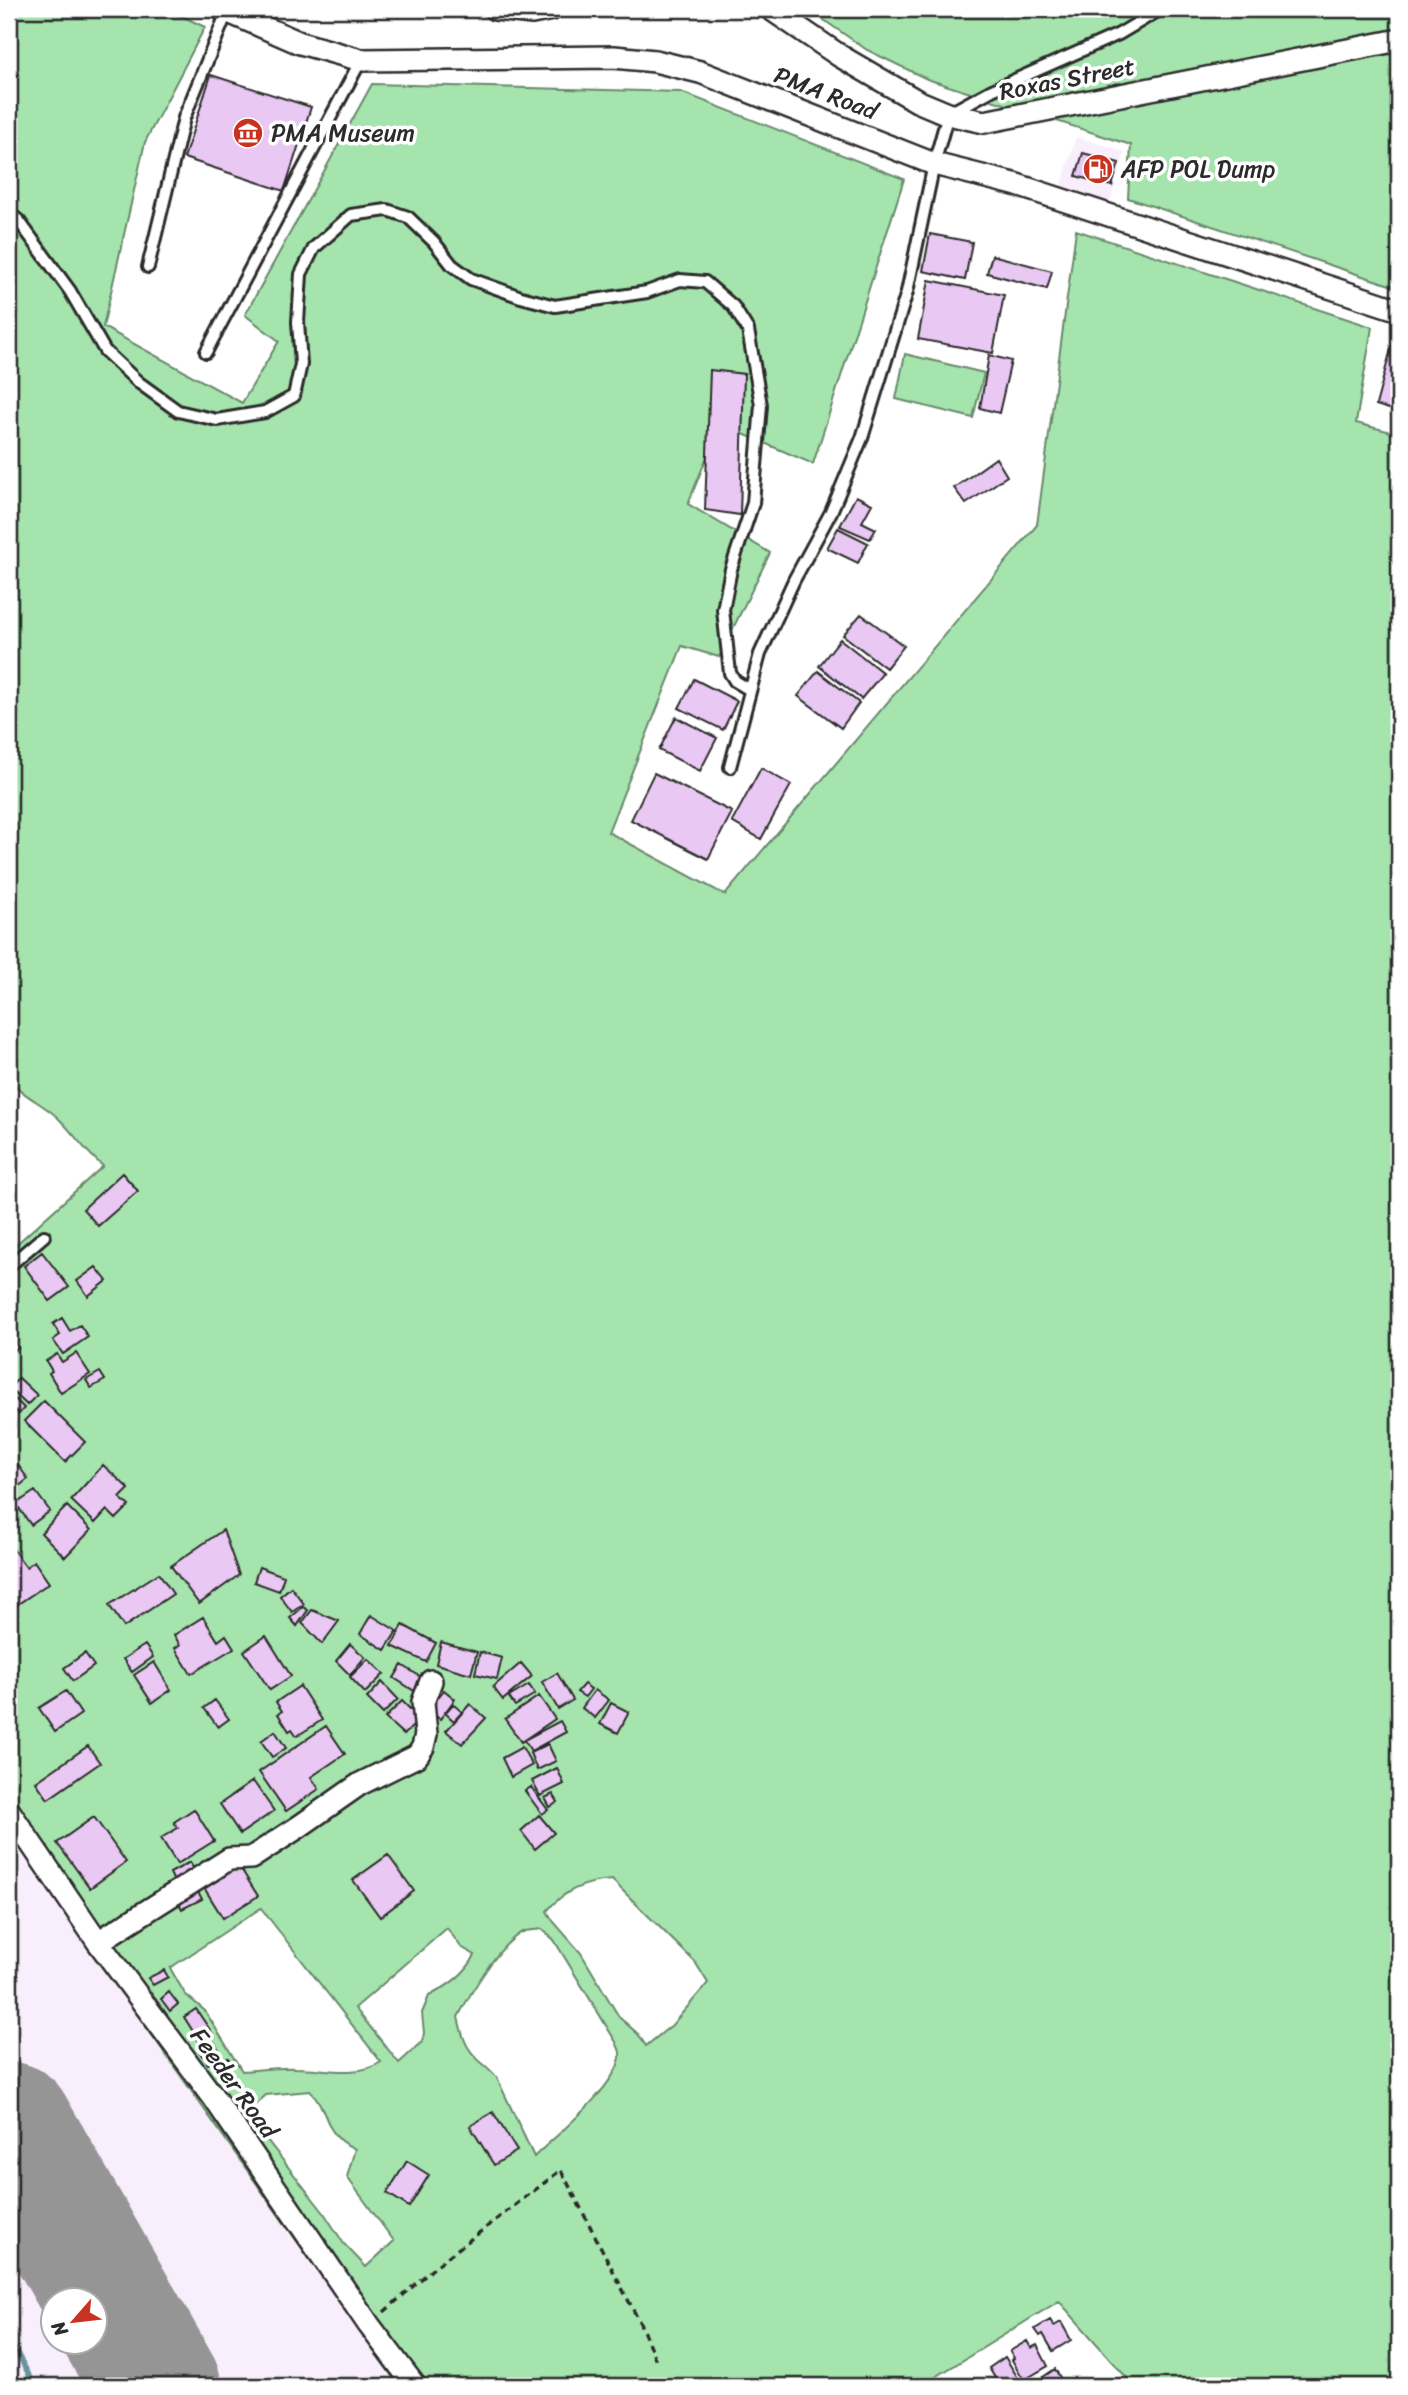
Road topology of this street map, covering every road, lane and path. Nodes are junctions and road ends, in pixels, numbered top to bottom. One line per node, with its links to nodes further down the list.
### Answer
1 (495, 9): 2 (street)
2 (552, 9)
3 (771, 9): 8 (street, Roxas Street)
4 (1161, 9): 8 (lane)
5 (225, 10): 7 (street, PMA Road); 11 (lane)
6 (1399, 40): 8 (street, Roxas Street)
7 (361, 60): 9 (street, PMA Road); 13 (lane)
8 (947, 114): 9 (lane)
9 (934, 164): 12 (street, PMA Road); 14 (lane)
10 (9, 213): 14 (lane)
11 (148, 267)
12 (1399, 310)
13 (206, 352)
14 (750, 690): 15 (lane)
15 (730, 767)
16 (44, 1237): 17 (lane)
17 (9, 1266)
18 (430, 1681): 20 (street)
19 (9, 1811): 20 (street, Feeder Road)
20 (98, 1942): 21 (street, Feeder Road)
21 (369, 2325): 22 (path); 23 (street, Feeder Road)
22 (656, 2361)
23 (415, 2386)

